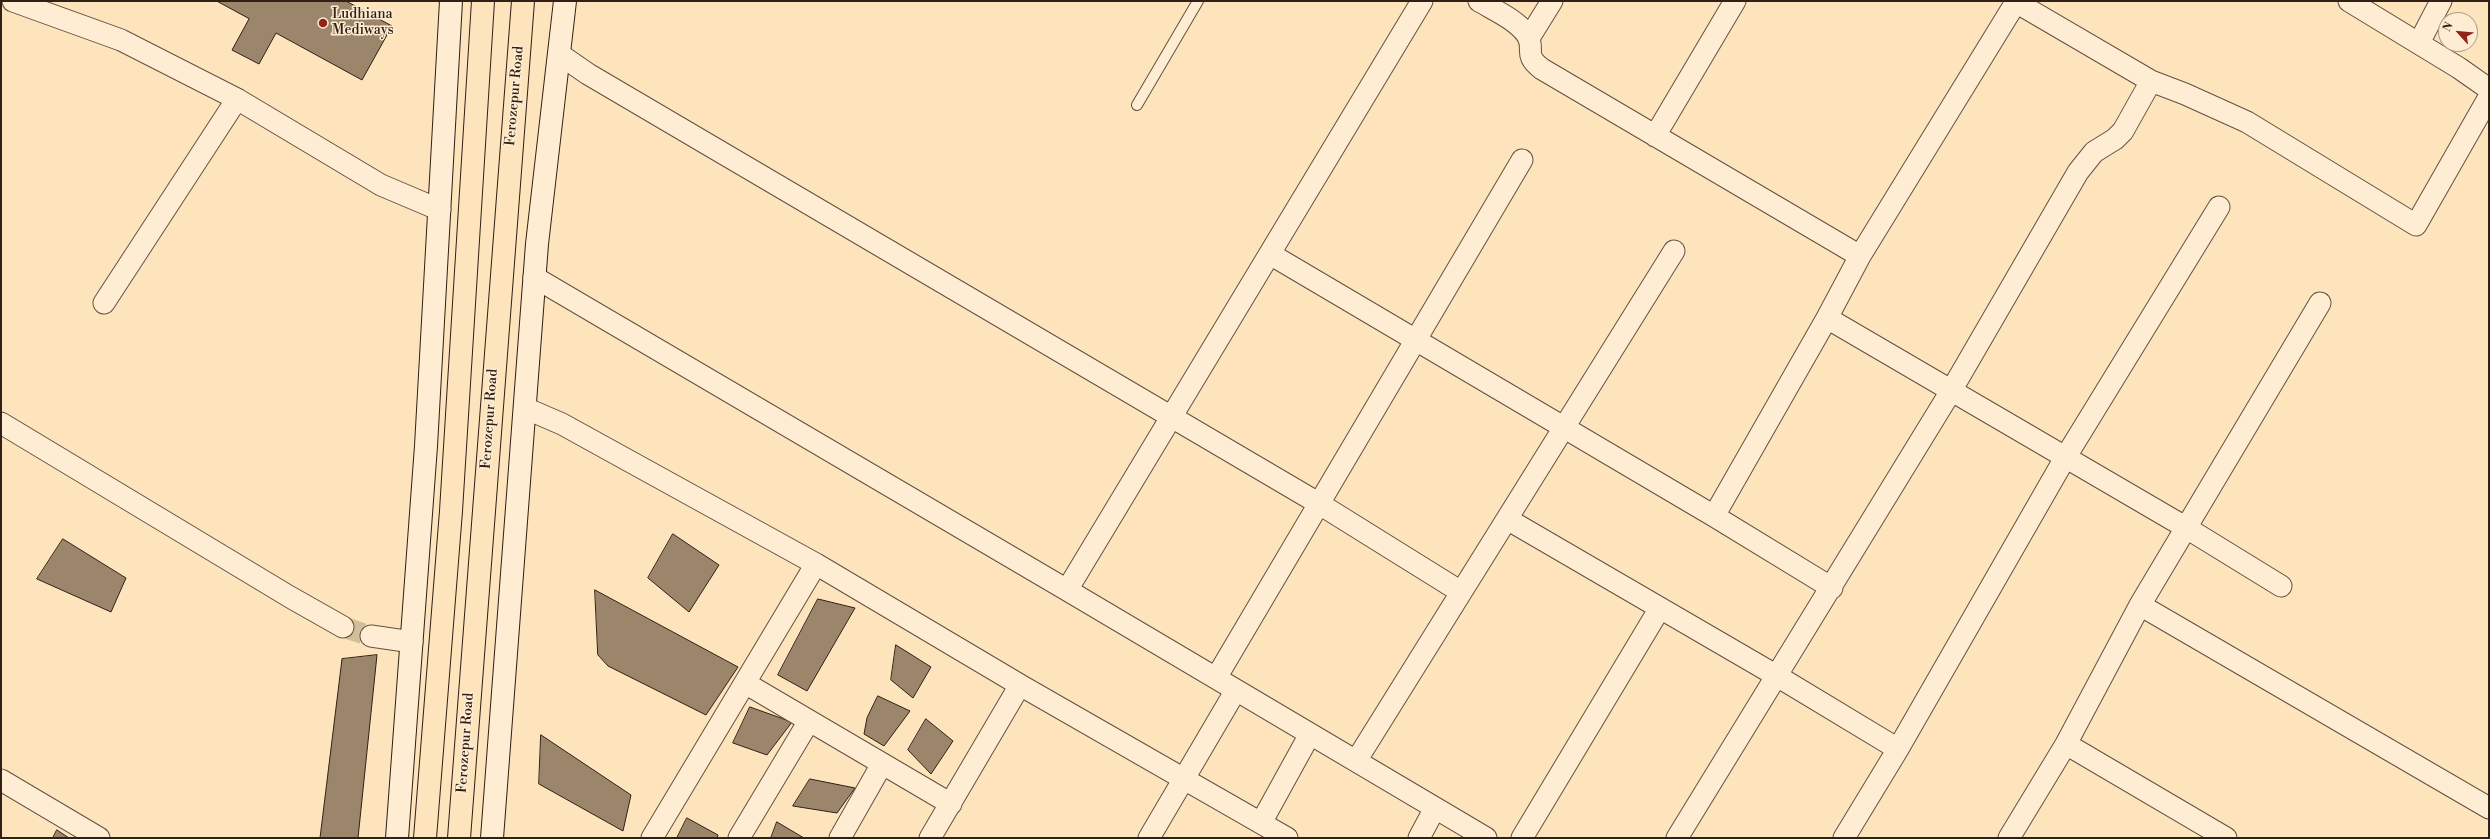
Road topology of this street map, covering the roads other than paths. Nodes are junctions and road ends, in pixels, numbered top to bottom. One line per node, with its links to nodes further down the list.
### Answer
1 (13, 1): 20 (street)
2 (452, 1): 25 (main road)
3 (483, 1): 73 (highway)
4 (523, 1): 74 (highway, Ferozepur Road)
5 (565, 1): 16 (main road)
6 (1198, 1): 21 (lane)
7 (1422, 1): 27 (street)
8 (1479, 1): 14 (street)
9 (1552, 1): 14 (street)
10 (1735, 1): 22 (street)
11 (2349, 1): 15 (street)
12 (2441, 1): 15 (street)
13 (2015, 2): 17 (street); 28 (street)
14 (1529, 38): 22 (street)
15 (2419, 43): 18 (street)
16 (559, 54): 29 (main road); 36 (street)
17 (2151, 81): 19 (street); 34 (street)
18 (2489, 89)
19 (2489, 97)
20 (237, 99): 25 (street); 30 (street)
21 (1137, 105)
22 (1655, 136): 28 (street)
23 (1522, 160): 33 (street)
24 (2219, 208): 39 (street)
25 (440, 210): 53 (main road)
26 (1674, 250): 38 (street)
27 (1270, 254): 33 (street); 36 (street)
28 (1860, 256): 32 (street)
29 (534, 276): 35 (main road); 47 (street)
30 (104, 303)
31 (2320, 303): 43 (street)
32 (1827, 318): 34 (street); 41 (street)
33 (1415, 340): 38 (street); 40 (street)
34 (1951, 391): 39 (street); 46 (street)
35 (525, 408): 44 (street); 75 (main road)
36 (1172, 418): 40 (street); 47 (street)
37 (1, 423): 51 (street)
38 (1564, 427): 41 (street); 42 (street)
39 (2065, 458): 43 (street); 62 (street)
40 (1318, 503): 48 (street); 55 (street)
41 (1714, 516): 46 (street)
42 (1506, 519): 48 (street); 50 (street)
43 (2185, 527): 45 (street); 49 (street)
44 (816, 564): 56 (street); 57 (street)
45 (2281, 586)
46 (1832, 588): 54 (street)
47 (1067, 590): 55 (street)
48 (1461, 592): 63 (street)
49 (2140, 604): 61 (street); 69 (street)
50 (1660, 608): 54 (street); 84 (street)
51 (343, 627)
52 (371, 636): 53 (street)
53 (412, 642): 72 (main road)
54 (1776, 676): 62 (street); 85 (street)
55 (1216, 678): 58 (street)
56 (745, 683): 59 (street); 76 (street)
57 (1020, 685): 65 (street); 67 (street)
58 (1236, 690): 60 (street); 65 (street)
59 (809, 721): 64 (street); 77 (street)
60 (1310, 734): 63 (street); 70 (street)
61 (2066, 744): 87 (street); 88 (street)
62 (1898, 749): 86 (street)
63 (1356, 761): 68 (street)
64 (882, 764): 67 (street); 78 (street)
65 (1184, 779): 70 (street); 80 (street)
66 (1, 780): 71 (street)
67 (951, 804): 79 (street)
68 (1435, 808): 82 (street); 83 (street)
69 (2489, 808)
70 (1261, 823): 81 (street)
71 (99, 838)
72 (397, 838)
73 (425, 838)
74 (459, 838)
75 (492, 838)
76 (652, 838)
77 (739, 838)
78 (840, 838)
79 (930, 838)
80 (1149, 838)
81 (1287, 838)
82 (1419, 838)
83 (1486, 838)
84 (1522, 838)
85 (1678, 838)
86 (1844, 838)
87 (2009, 838)
88 (2226, 838)

